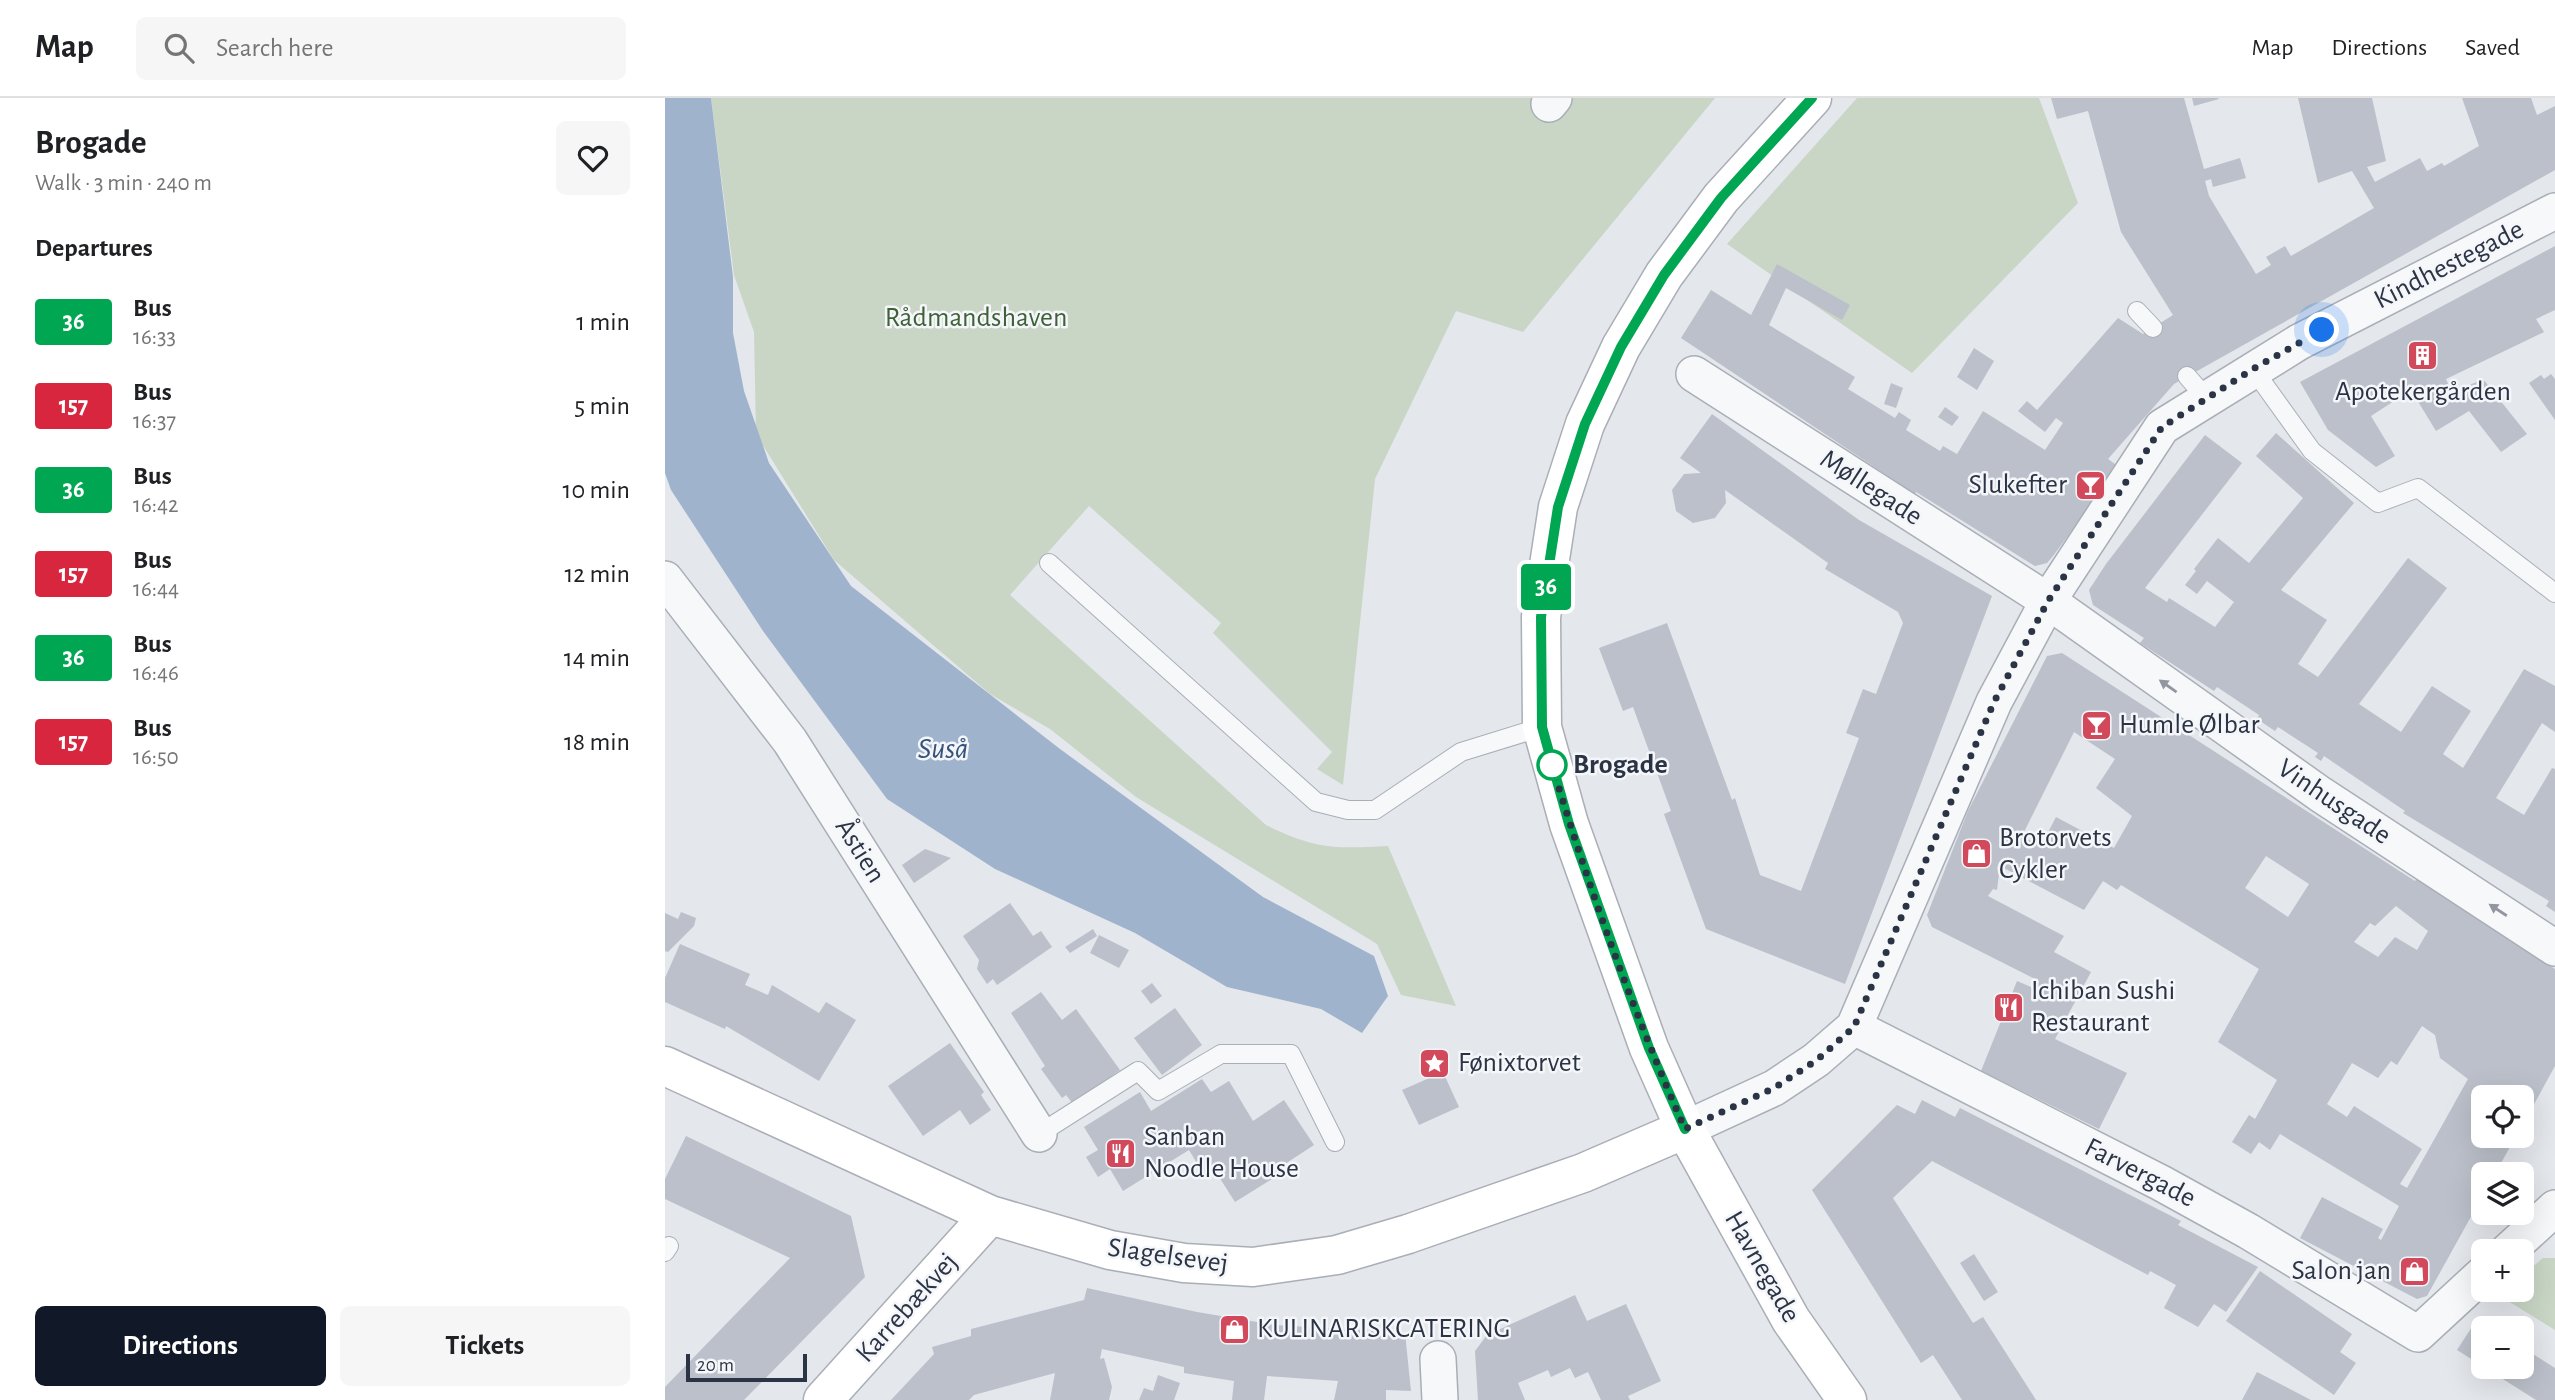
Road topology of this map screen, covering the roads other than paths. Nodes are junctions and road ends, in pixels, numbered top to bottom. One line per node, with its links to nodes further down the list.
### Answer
1 (1812, 98): 11 (main road)
2 (2555, 211): 5 (street, Kindhestegade)
3 (2137, 311): 4 (lane)
4 (2153, 328)
5 (2253, 369): 9 (lane); 10 (street, Kindhestegade)
6 (1694, 374): 10 (street, Møllegade)
7 (1049, 562): 11 (lane)
8 (665, 579): 16 (street, Åstien)
9 (2555, 593)
10 (2048, 601): 12 (street, Vinhusgade, one-way to 10); 13 (street)
11 (1542, 727): 15 (main road)
12 (2555, 948)
13 (1854, 1027): 15 (street); 21 (street, Farvergade)
14 (665, 1066): 19 (main road, Slagelsevej)
15 (1685, 1129): 19 (main road, Slagelsevej); 25 (main road, Havnegade)
16 (1039, 1134): 17 (lane)
17 (1335, 1142)
18 (2555, 1208): 20 (street)
19 (990, 1215): 23 (main road, Karrebækvej)
20 (2521, 1239)
21 (2471, 1285)
22 (1438, 1359): 24 (street)
23 (823, 1400)
24 (1440, 1400)
25 (1847, 1400)

